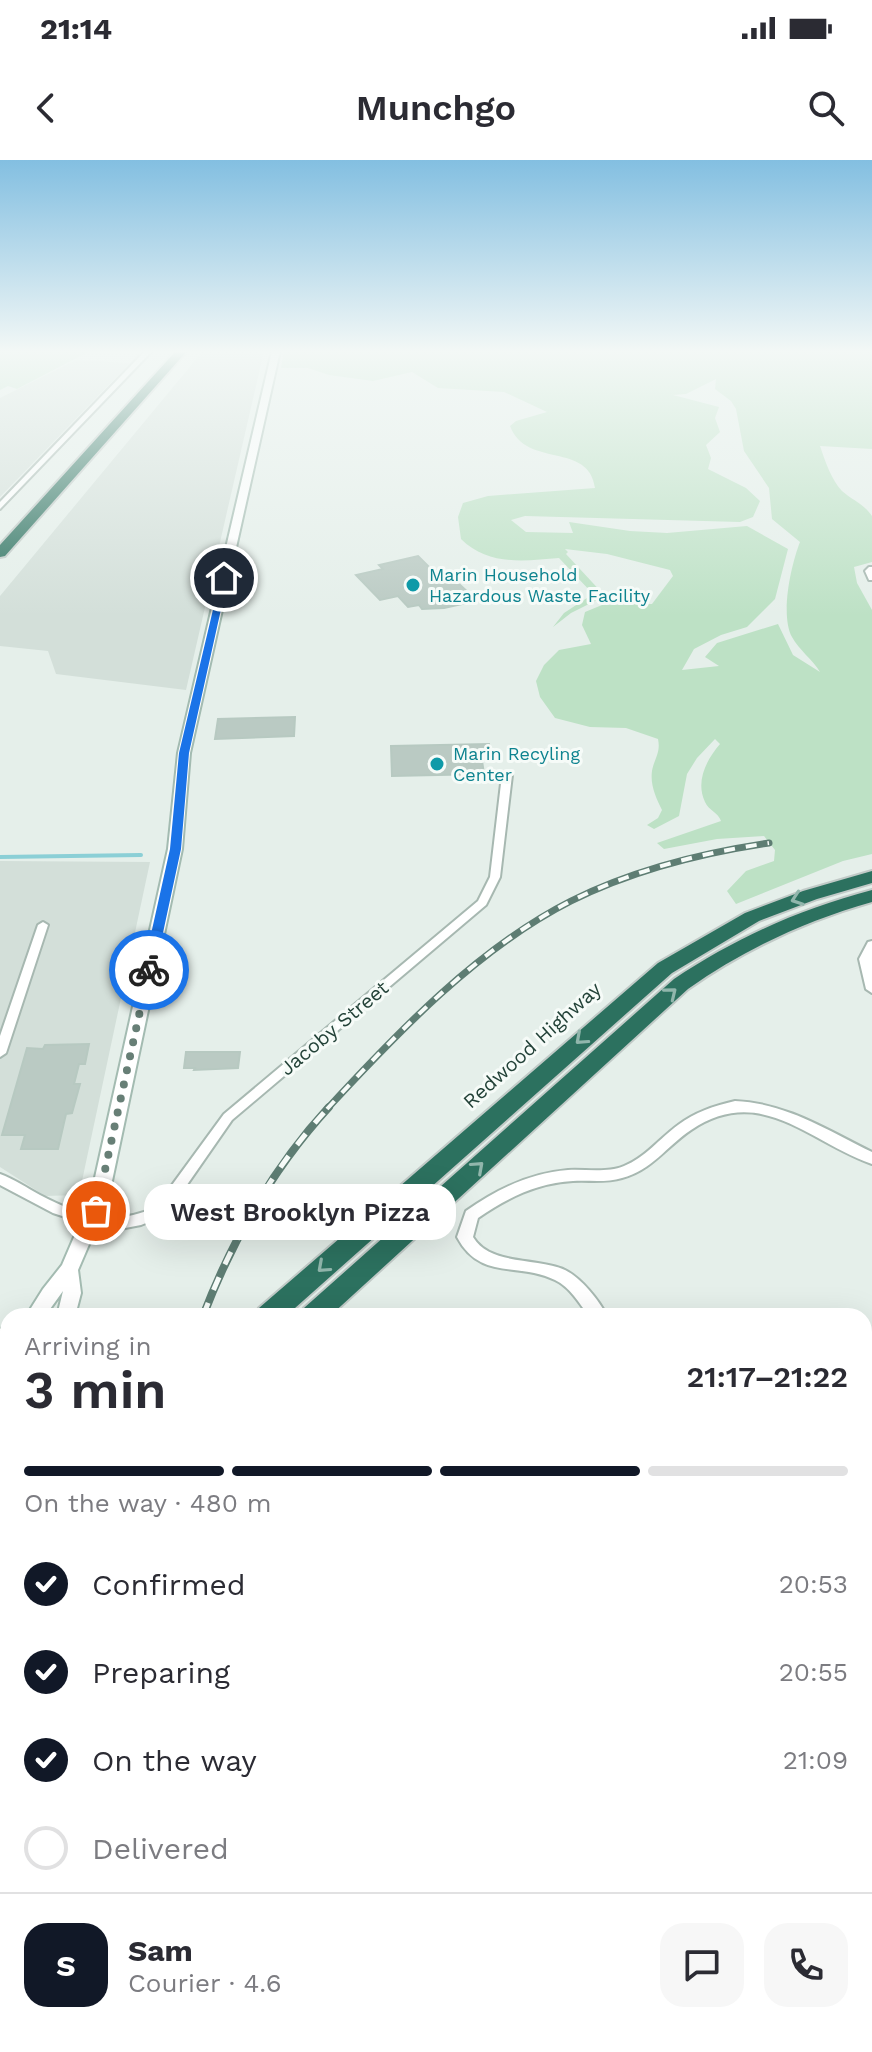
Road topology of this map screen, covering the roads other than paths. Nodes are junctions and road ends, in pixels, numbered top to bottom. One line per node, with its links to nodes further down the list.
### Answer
1 (65, 439): 6 (street)
2 (85, 439): 5 (highway)
3 (102, 439): 7 (highway)
4 (256, 439): 19 (main road)
5 (54, 473)
6 (0, 507)
7 (0, 553)
8 (872, 569): 9 (street)
9 (872, 578)
10 (507, 775): 19 (street, Jacoby Street)
11 (872, 877): 23 (highway, Redwood Highway, one-way to 23)
12 (872, 896): 24 (highway, one-way to 12)
13 (43, 925): 16 (street)
14 (872, 945): 15 (street)
15 (872, 989)
16 (0, 1053)
17 (872, 1158): 25 (street)
18 (0, 1179): 19 (street, Jacoby Street)
19 (92, 1221): 20 (main road)
20 (69, 1270): 21 (main road); 22 (main road)
21 (38, 1308)
22 (68, 1308)
23 (277, 1308)
24 (323, 1308)
25 (592, 1308)

